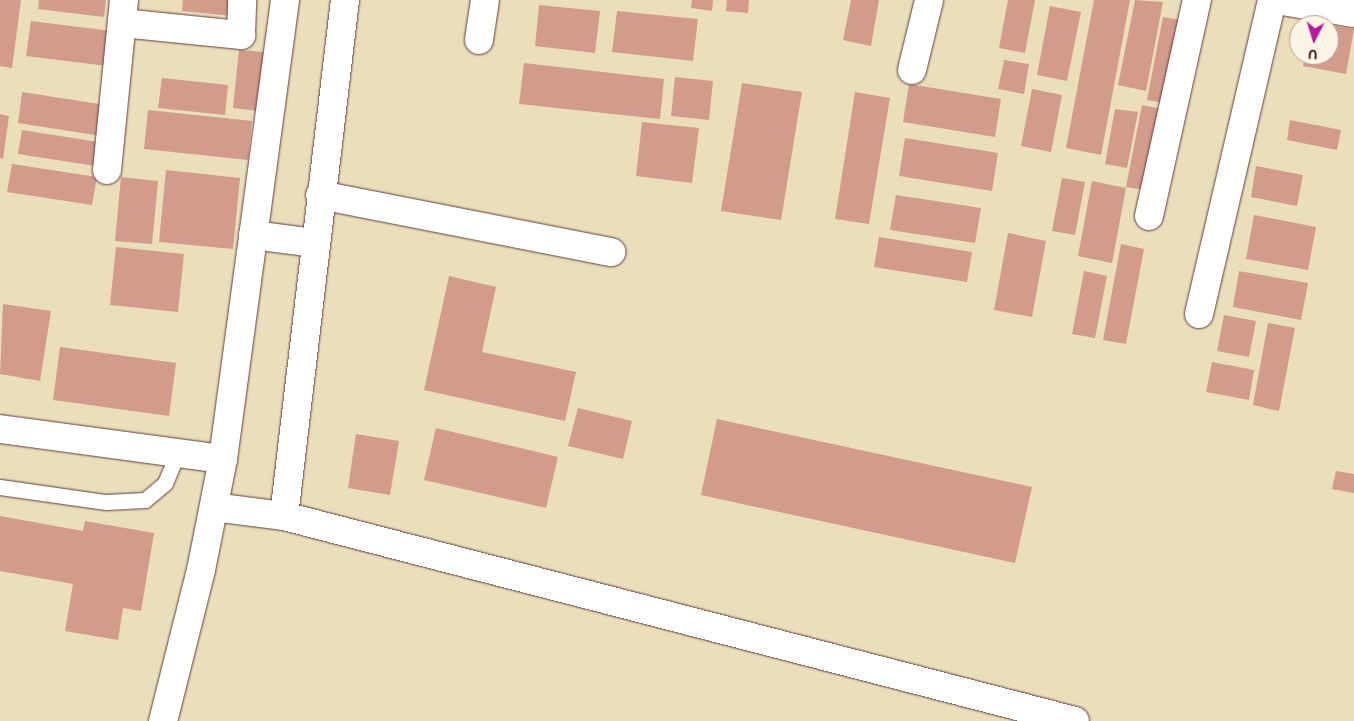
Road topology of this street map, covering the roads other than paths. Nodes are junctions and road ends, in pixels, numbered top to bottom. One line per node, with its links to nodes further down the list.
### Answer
1 (242, 0): 11 (street)
2 (285, 0): 13 (street)
3 (345, 0): 16 (street)
4 (485, 0): 12 (street)
5 (929, 0): 14 (street)
6 (1197, 0): 17 (street)
7 (1272, 0): 21 (street)
8 (1277, 0): 10 (street)
9 (123, 12): 11 (street); 15 (street)
10 (1354, 13)
11 (241, 35): 13 (street)
12 (479, 40)
13 (280, 41): 18 (street)
14 (912, 70)
15 (107, 170)
16 (320, 195): 19 (street); 20 (street)
17 (1149, 216)
18 (253, 234): 19 (street); 24 (street)
19 (315, 243): 27 (street)
20 (611, 252)
21 (1199, 314)
22 (0, 429): 23 (street)
23 (178, 453): 24 (street); 25 (lane)
24 (222, 459): 26 (street)
25 (0, 487)
26 (214, 507): 27 (street); 28 (street)
27 (284, 516): 29 (street)
28 (163, 721)
29 (1075, 721)

